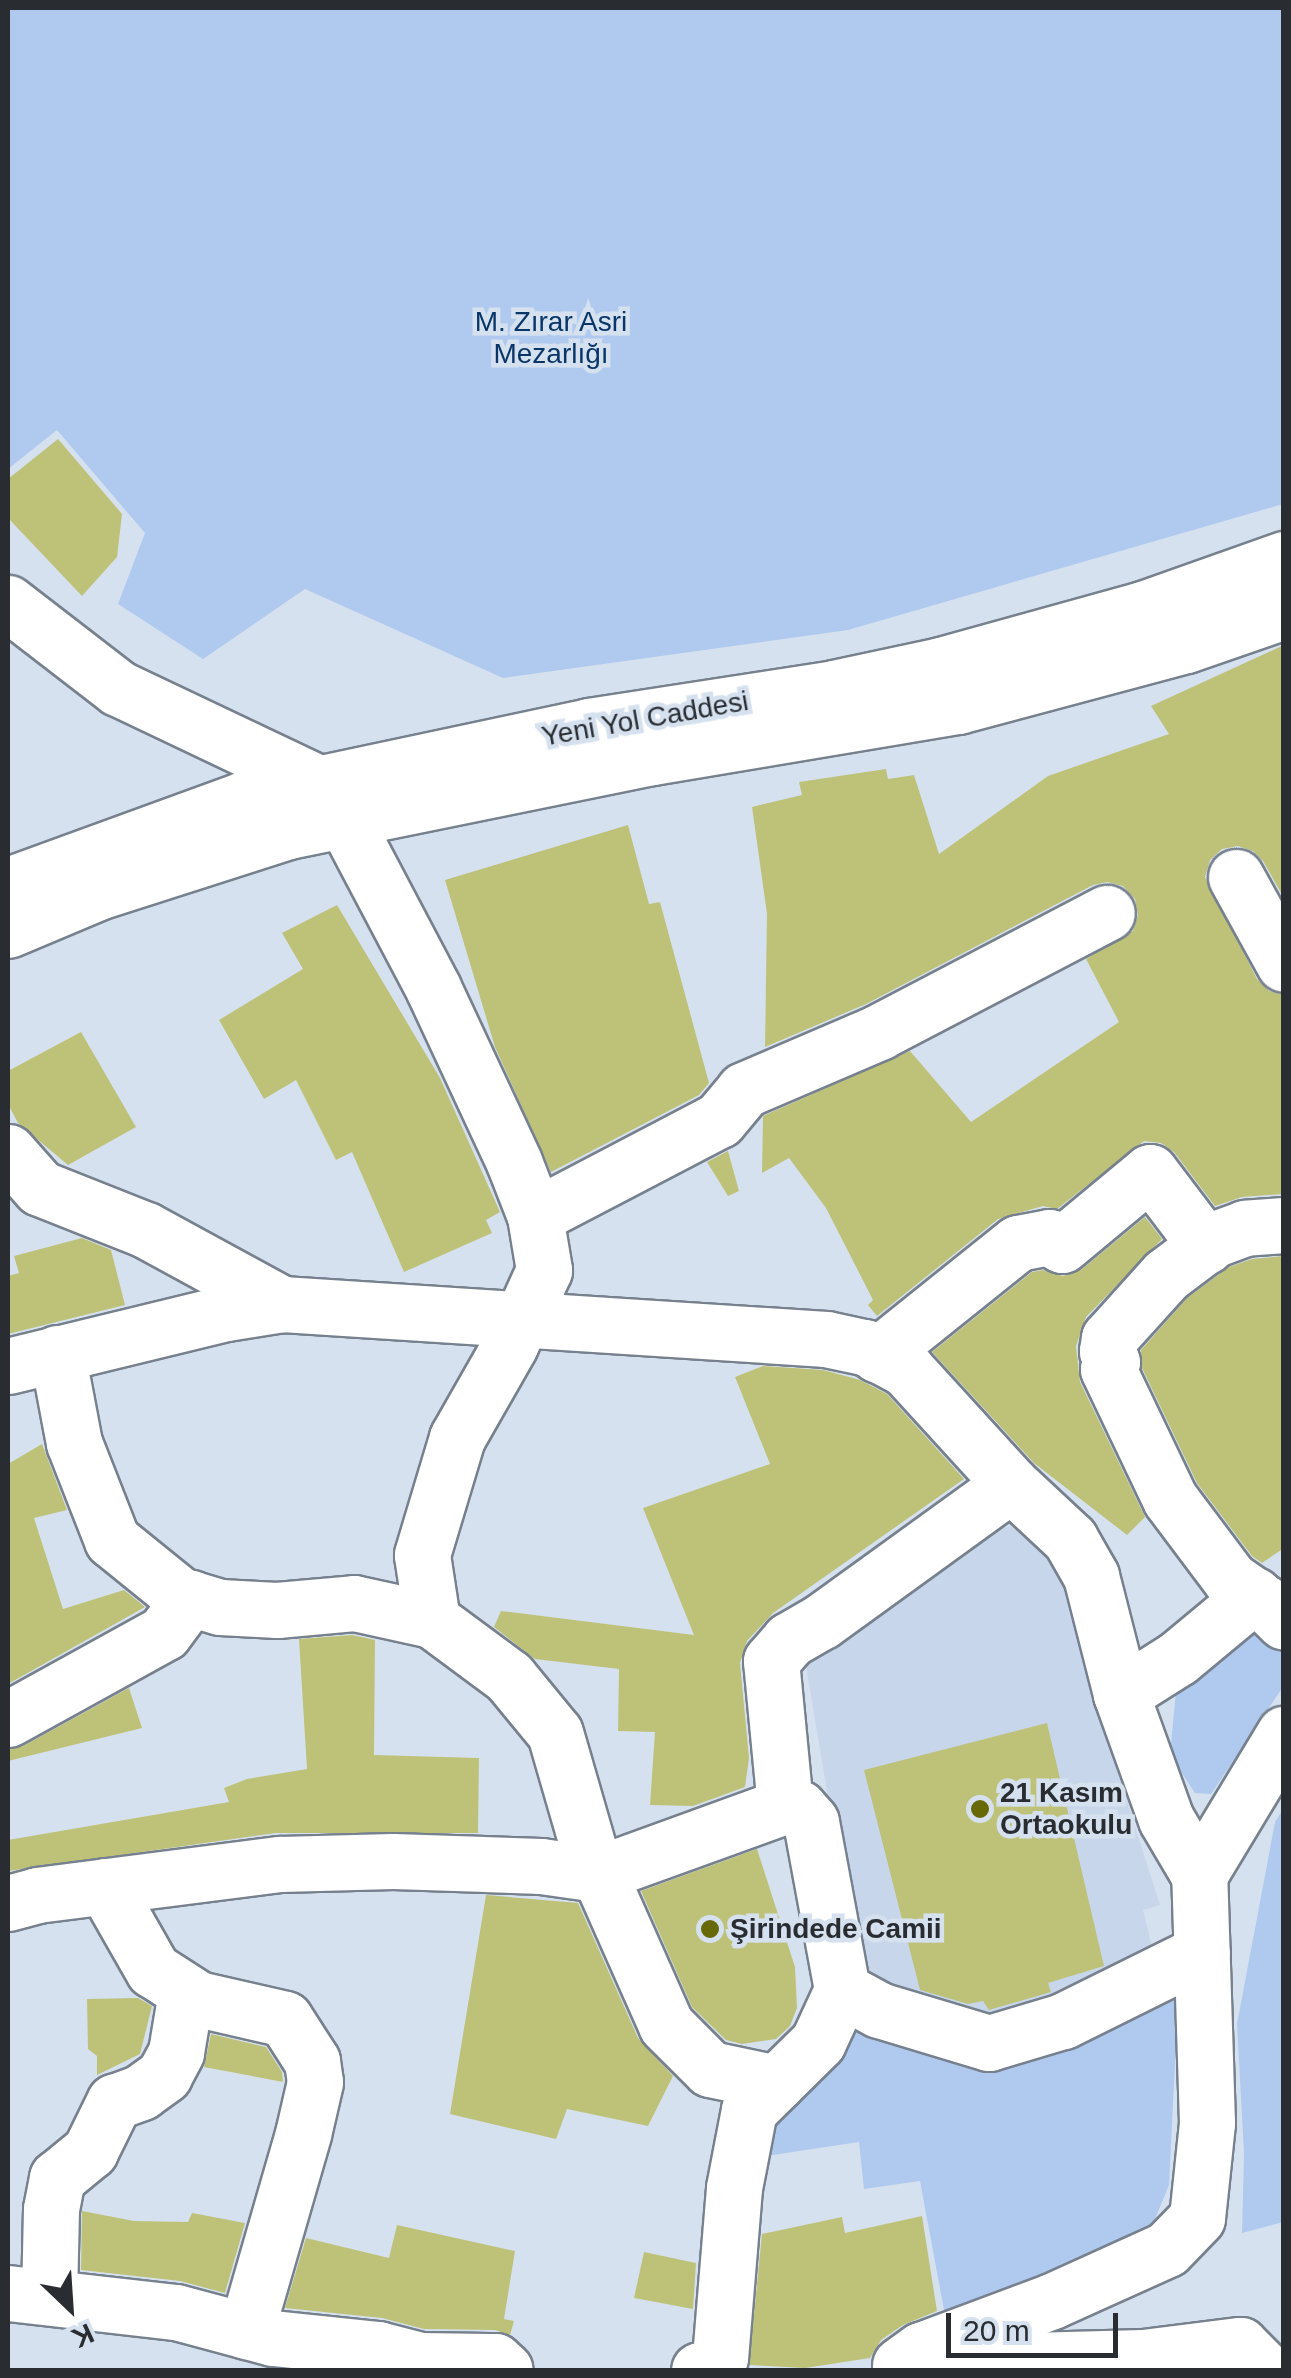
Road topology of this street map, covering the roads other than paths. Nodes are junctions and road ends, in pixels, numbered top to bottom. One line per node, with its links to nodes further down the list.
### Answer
1 (1284, 558): 4 (street, Yeni Yol Caddesi)
2 (8, 602): 4 (street)
3 (1284, 611): 4 (street, Yeni Yol Caddesi)
4 (332, 801): 6 (street, Yeni Yol Caddesi); 8 (street, Yeni Yol Caddesi); 11 (street)
5 (1236, 877): 9 (street)
6 (8, 885)
7 (1108, 912): 11 (street)
8 (8, 930)
9 (1284, 964)
10 (10, 1172): 14 (street)
11 (535, 1216): 15 (street)
12 (1284, 1225): 13 (street)
13 (1206, 1246): 16 (street); 20 (street)
14 (282, 1304): 15 (street); 17 (street)
15 (522, 1318): 16 (street); 21 (street)
16 (878, 1355): 18 (street)
17 (36, 1358): 19 (street)
18 (1011, 1484): 22 (street); 25 (street)
19 (190, 1598): 21 (street); 23 (street)
20 (1269, 1609): 22 (street)
21 (432, 1620): 26 (street)
22 (1121, 1694): 27 (street)
23 (8, 1719)
24 (1284, 1734): 27 (street)
25 (785, 1806): 26 (street); 31 (street)
26 (598, 1874): 28 (street); 33 (street)
27 (1200, 1876): 30 (street)
28 (106, 1886): 29 (street); 32 (street)
29 (8, 1903)
30 (1202, 1952): 31 (street); 37 (street)
31 (842, 1990): 33 (street)
32 (186, 1992): 34 (street); 35 (street)
33 (777, 2083): 39 (street)
34 (28, 2295): 35 (street)
35 (246, 2331): 38 (street)
36 (1055, 2366): 37 (street); 40 (street)
37 (882, 2368)
38 (505, 2370)
39 (709, 2370)
40 (1265, 2370)

